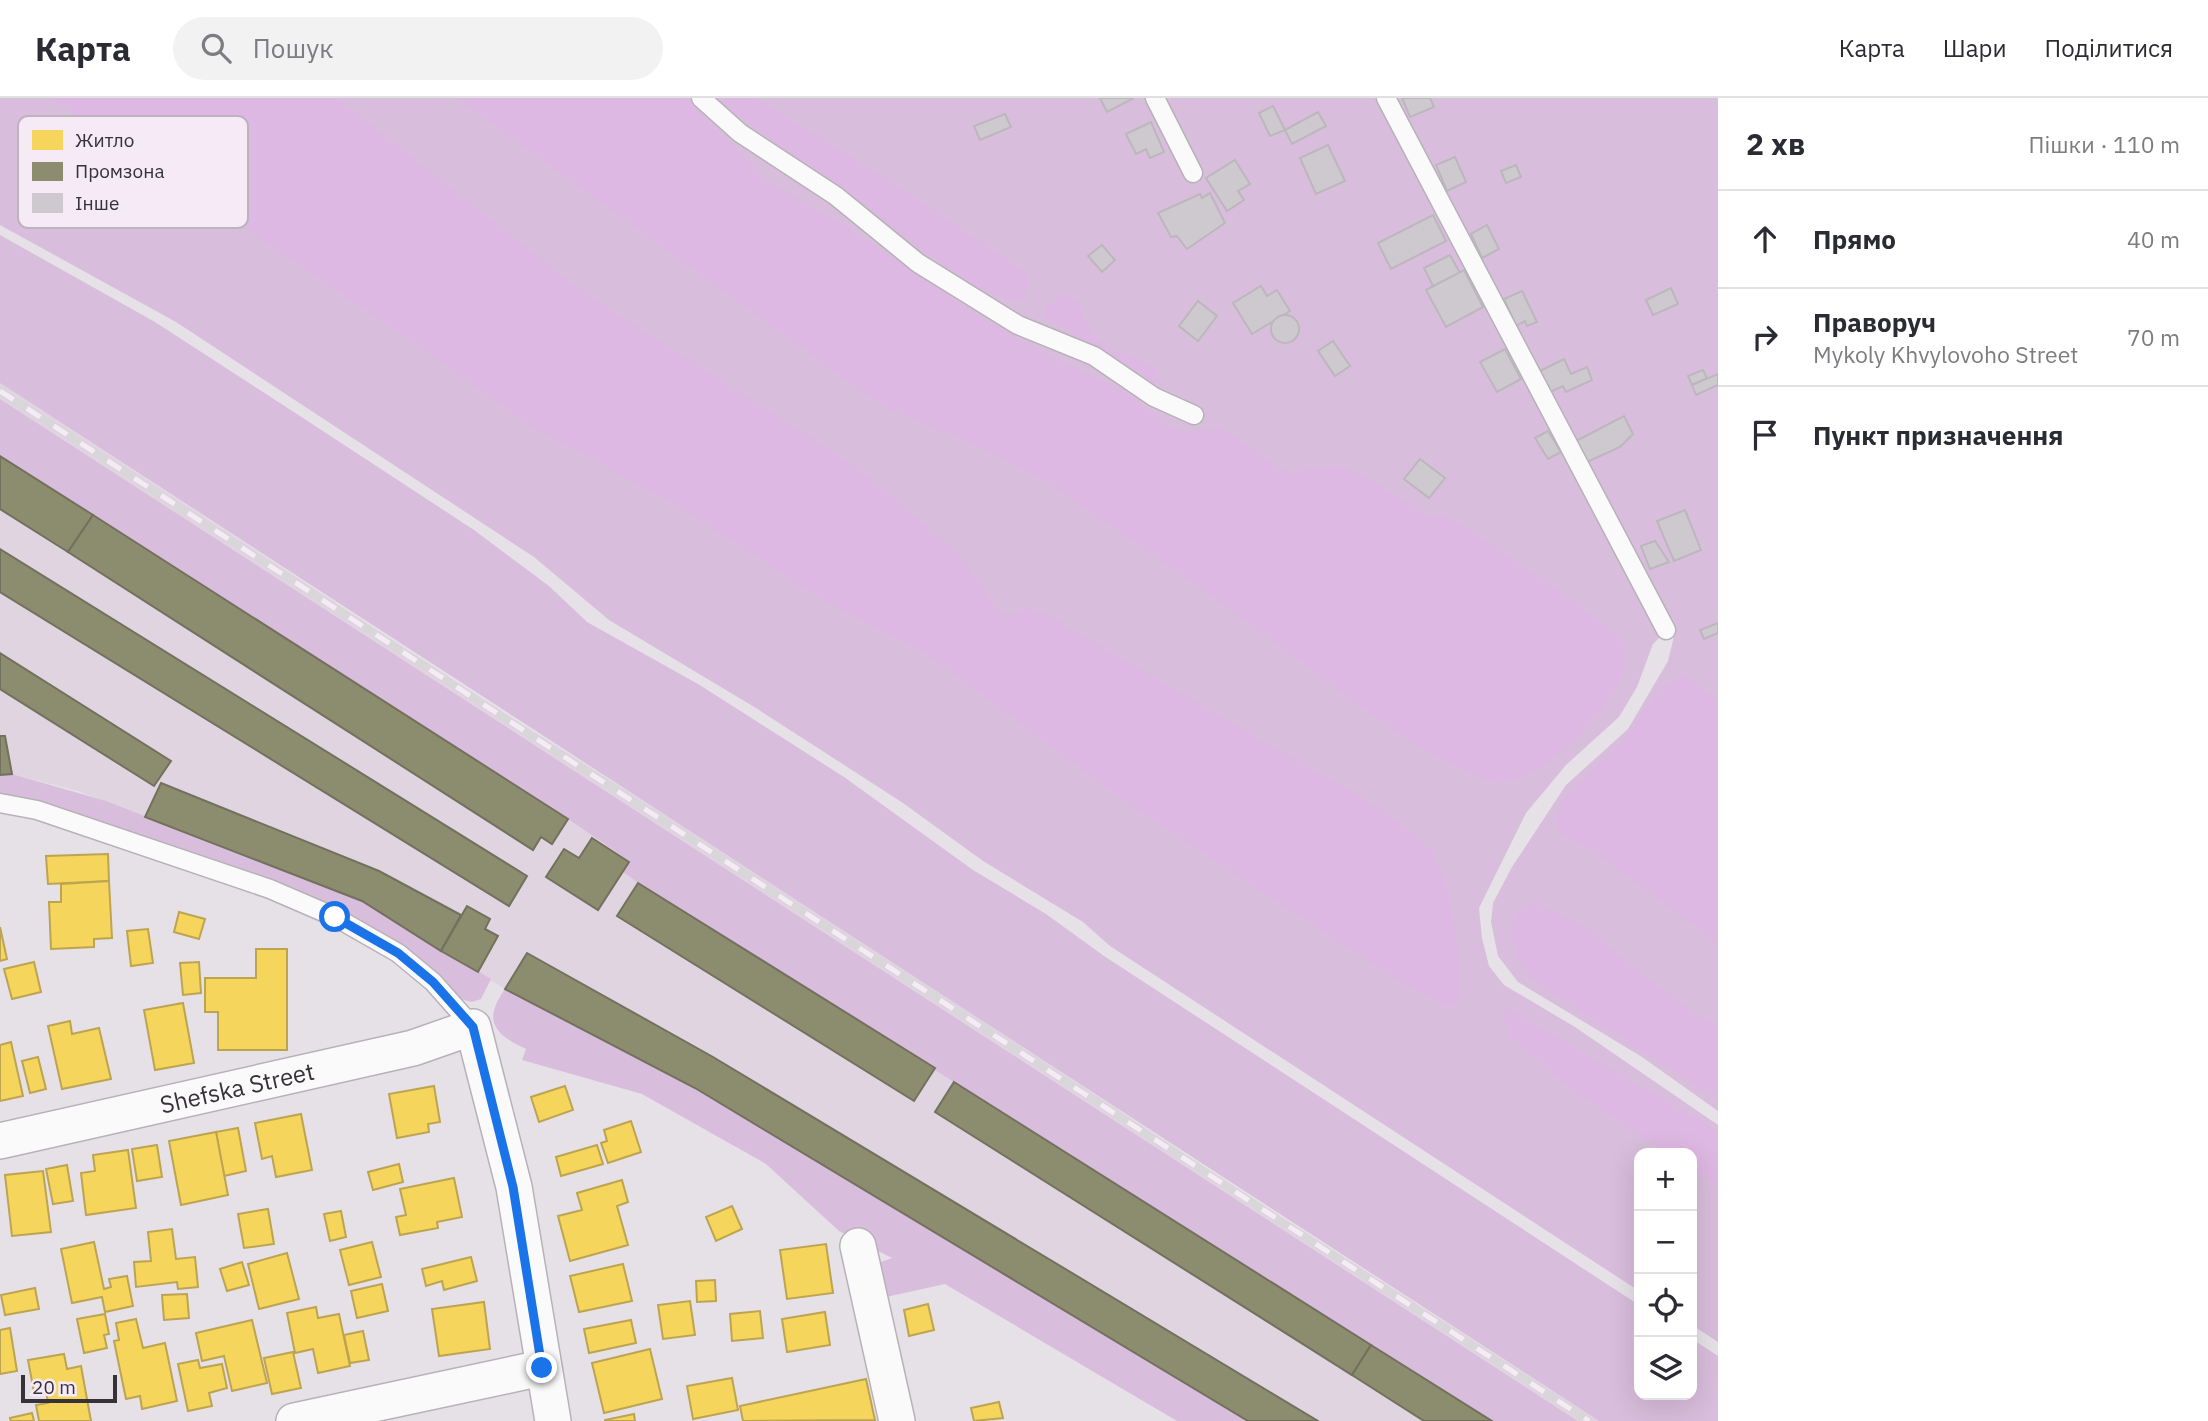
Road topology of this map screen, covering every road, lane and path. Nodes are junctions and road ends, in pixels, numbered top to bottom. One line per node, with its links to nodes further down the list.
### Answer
1 (701, 98): 5 (lane)
2 (1155, 98): 4 (lane)
3 (1386, 98): 6 (lane)
4 (1193, 173)
5 (1194, 415)
6 (1666, 630)
7 (0, 803): 8 (lane)
8 (473, 1027): 9 (street, Shefska Street); 11 (street)
9 (0, 1141)
10 (858, 1246): 14 (street)
11 (542, 1368): 12 (street); 13 (street)
12 (294, 1421)
13 (553, 1421)
14 (897, 1421)

